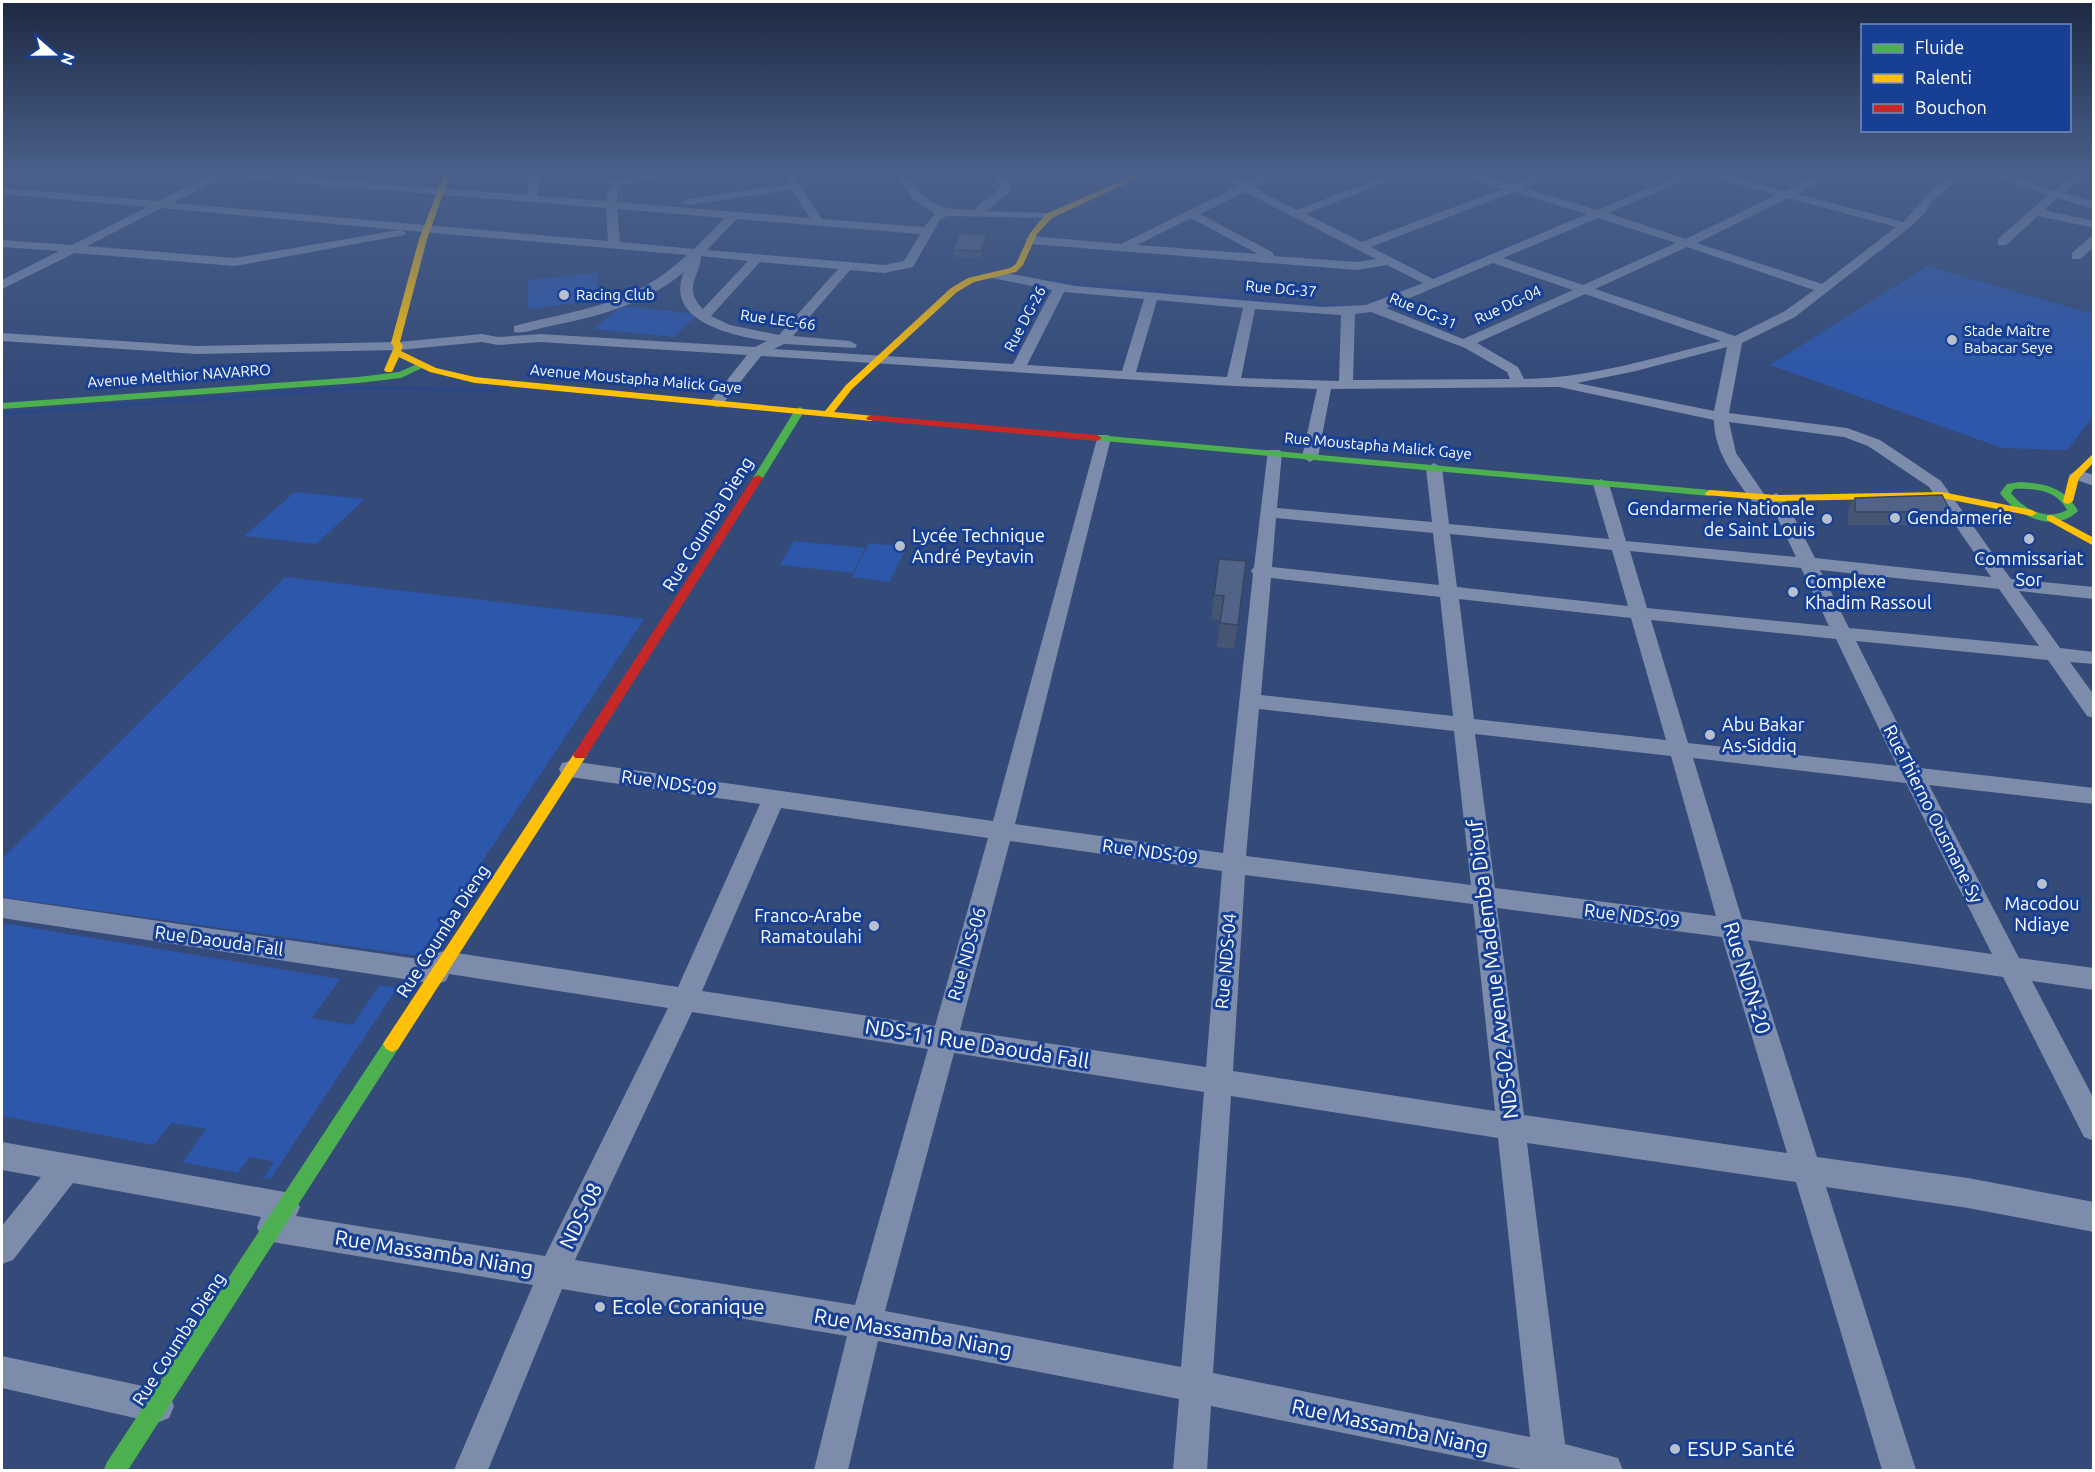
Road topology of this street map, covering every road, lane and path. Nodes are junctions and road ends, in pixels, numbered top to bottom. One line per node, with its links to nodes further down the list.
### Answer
1 (1030, 240): 31 (street)
2 (88, 241): 23 (street)
3 (357, 241): 23 (street)
4 (418, 241): 47 (street)
5 (584, 241): 19 (street)
6 (709, 241): 24 (street)
7 (922, 241): 30 (street)
8 (1038, 241): 22 (street)
9 (1137, 241): 22 (street)
10 (1241, 241): 28 (street)
11 (1348, 241): 21 (street)
12 (1376, 241): 21 (street)
13 (1531, 241): 27 (street)
14 (1681, 241): 20 (street)
15 (1693, 241): 20 (street, Rue DG-04)
16 (1885, 241): 35 (street)
17 (2093, 241): 25 (street)
18 (2, 243): 23 (street)
19 (614, 243): 24 (street)
20 (1688, 243): 35 (street); 36 (street, Rue DG-04)
21 (1360, 247): 29 (street)
22 (1123, 248): 28 (street)
23 (71, 249): 33 (street)
24 (698, 252): 26 (street); 41 (street); 43 (street)
25 (2076, 256)
26 (758, 257): 30 (street); 41 (street)
27 (1491, 258): 32 (street); 36 (street)
28 (1277, 260): 29 (street)
29 (1388, 261): 32 (street)
30 (847, 266): 44 (street)
31 (996, 275): 34 (street, Rue DG-37); 48 (street)
32 (1432, 283): 39 (street)
33 (2, 285)
34 (1060, 286): 37 (street, Rue DG-37); 52 (street, Rue DG-26)
35 (1822, 288): 45 (street)
36 (1581, 290): 45 (street); 46 (street, Rue DG-04)
37 (1152, 295): 38 (street, Rue DG-37); 54 (street)
38 (1250, 304): 40 (street, Rue DG-37); 56 (street)
39 (1374, 308): 40 (street, Rue DG-37); 46 (street, Rue DG-31)
40 (1348, 311): 59 (street)
41 (703, 317): 44 (street, Rue LEC-66)
42 (2, 336): 47 (street)
43 (482, 338): 47 (street); 49 (street)
44 (784, 338): 48 (street, Rue LEC-66); 49 (street)
45 (1736, 341): 57 (street); 65 (street, RueThierno Ousmane Sy)
46 (1463, 343): 60 (street, Rue DG-31)
47 (397, 349): 51 (street); 53 (street)
48 (889, 349): 50 (street)
49 (757, 352): 50 (street); 61 (street)
50 (876, 361): 52 (street); 64 (street)
51 (415, 364): 53 (street, Avenue Melthior NAVARRO); 55 (street)
52 (1019, 366): 54 (street)
53 (395, 372): 55 (street); 62 (street, Avenue Melthior NAVARRO)
54 (1128, 374): 56 (street)
55 (470, 379): 61 (street, Avenue Moustapha Malick Gaye)
56 (1233, 381): 58 (street)
57 (1555, 383): 60 (street); 65 (street)
58 (1325, 384): 59 (street); 69 (street)
59 (1346, 384): 60 (street)
60 (1519, 384)
61 (716, 403): 63 (street, Avenue Moustapha Malick Gaye)
62 (2, 406)
63 (800, 410): 64 (street, Rue Moustapha Malick Gaye); 99 (street, Rue Coumba Dieng)
64 (828, 412): 66 (street, Rue Moustapha Malick Gaye)
65 (1722, 417): 76 (street); 77 (street, RueThierno Ousmane Sy)
66 (1103, 438): 67 (street, Rue Moustapha Malick Gaye); 103 (street, Rue NDS-06)
67 (1274, 453): 69 (street, Rue Moustapha Malick Gaye); 79 (street, Rue NDS-04)
68 (2094, 456): 71 (street)
69 (1310, 457): 70 (street, Rue Moustapha Malick Gaye)
70 (1434, 468): 73 (street, Rue Moustapha Malick Gaye); 83 (street, NDS-02 Avenue Mademba Diouf)
71 (2075, 476): 72 (street); 74 (street, Rue Moustapha Malick Gaye); 78 (street)
72 (2094, 481)
73 (1601, 484): 77 (street, Rue Moustapha Malick Gaye); 85 (street, Rue NDN-20)
74 (2036, 487): 75 (street, Rue Moustapha Malick Gaye); 78 (street)
75 (2007, 489): 76 (street, Rue Moustapha Malick Gaye); 80 (street)
76 (1948, 495): 77 (street, Rue Moustapha Malick Gaye); 80 (street, Rue Moustapha Malick Gaye); 88 (street)
77 (1767, 497): 86 (street, RueThierno Ousmane Sy)
78 (2070, 506): 81 (street); 82 (street)
79 (1268, 512): 83 (street); 87 (street, Rue NDS-04)
80 (2032, 513): 81 (street, Rue Moustapha Malick Gaye)
81 (2051, 518): 84 (street)
82 (2094, 527)
83 (1441, 530): 85 (street); 89 (street, NDS-02 Avenue Mademba Diouf)
84 (2094, 543)
85 (1618, 547): 86 (street); 91 (street, Rue NDN-20)
86 (1808, 562): 88 (street); 92 (street, RueThierno Ousmane Sy)
87 (1260, 571): 89 (street); 95 (street, Rue NDS-04)
88 (2005, 584): 90 (street); 93 (street)
89 (1449, 593): 91 (street); 97 (street, NDS-02 Avenue Mademba Diouf)
90 (2094, 593)
91 (1638, 613): 92 (street); 98 (street, Rue NDN-20)
92 (1842, 633): 93 (street); 100 (street, RueThierno Ousmane Sy)
93 (2053, 655): 94 (street); 96 (street)
94 (2094, 658)
95 (1251, 701): 97 (street); 104 (street, Rue NDS-04)
96 (2094, 711)
97 (1464, 727): 98 (street); 105 (street, NDS-02 Avenue Mademba Diouf)
98 (1680, 750): 100 (street); 107 (street, Rue NDN-20)
99 (570, 769): 102 (street, Rue NDS-09); 108 (street, Rue Coumba Dieng)
100 (1913, 776): 101 (street); 109 (street, RueThierno Ousmane Sy)
101 (2094, 796)
102 (774, 799): 103 (street, Rue NDS-09); 111 (street, NDS-08)
103 (1002, 830): 104 (street, Rue NDS-09); 112 (street, Rue NDS-06)
104 (1233, 864): 105 (street, Rue NDS-09); 113 (street, Rue NDS-04)
105 (1484, 897): 107 (street, Rue NDS-09); 114 (street, NDS-02 Avenue Mademba Diouf)
106 (2, 909): 108 (street, Rue Daouda Fall)
107 (1732, 928): 109 (street, Rue NDS-09); 118 (street, Rue NDN-20)
108 (441, 967): 111 (street, NDS-11 Rue Daouda Fall); 119 (street, Rue Coumba Dieng)
109 (2012, 967): 110 (street, Rue NDS-09); 115 (street, RueThierno Ousmane Sy)
110 (2094, 979)
111 (686, 999): 112 (street, NDS-11 Rue Daouda Fall); 122 (street, NDS-08)
112 (943, 1039): 113 (street, NDS-11 Rue Daouda Fall); 123 (street, Rue NDS-06)
113 (1216, 1081): 114 (street, NDS-11 Rue Daouda Fall); 125 (street, Rue NDS-04)
114 (1511, 1127): 118 (street, NDS-11 Rue Daouda Fall); 127 (street, NDS-02 Avenue Mademba Diouf)
115 (2094, 1128)
116 (2, 1156): 117 (street, Rue Massamba Niang)
117 (66, 1169): 119 (street, Rue Massamba Niang); 121 (street)
118 (1806, 1171): 120 (street, NDS-11 Rue Daouda Fall); 133 (street, Rue NDN-20)
119 (278, 1217): 122 (street, Rue Massamba Niang); 126 (street, Rue Coumba Dieng)
120 (2094, 1217)
121 (2, 1249)
122 (553, 1273): 123 (street, Rue Massamba Niang); 129 (street, NDS-08)
123 (866, 1323): 125 (street, Rue Massamba Niang); 130 (street, Rue NDS-06)
124 (2, 1372): 126 (street)
125 (1196, 1386): 127 (street, Rue Massamba Niang); 131 (street, Rue NDS-04)
126 (157, 1406): 128 (street, Rue Coumba Dieng)
127 (1551, 1465): 132 (street, Rue Massamba Niang)
128 (115, 1470)
129 (471, 1470)
130 (831, 1470)
131 (1190, 1470)
132 (1606, 1470)
133 (1899, 1470)

